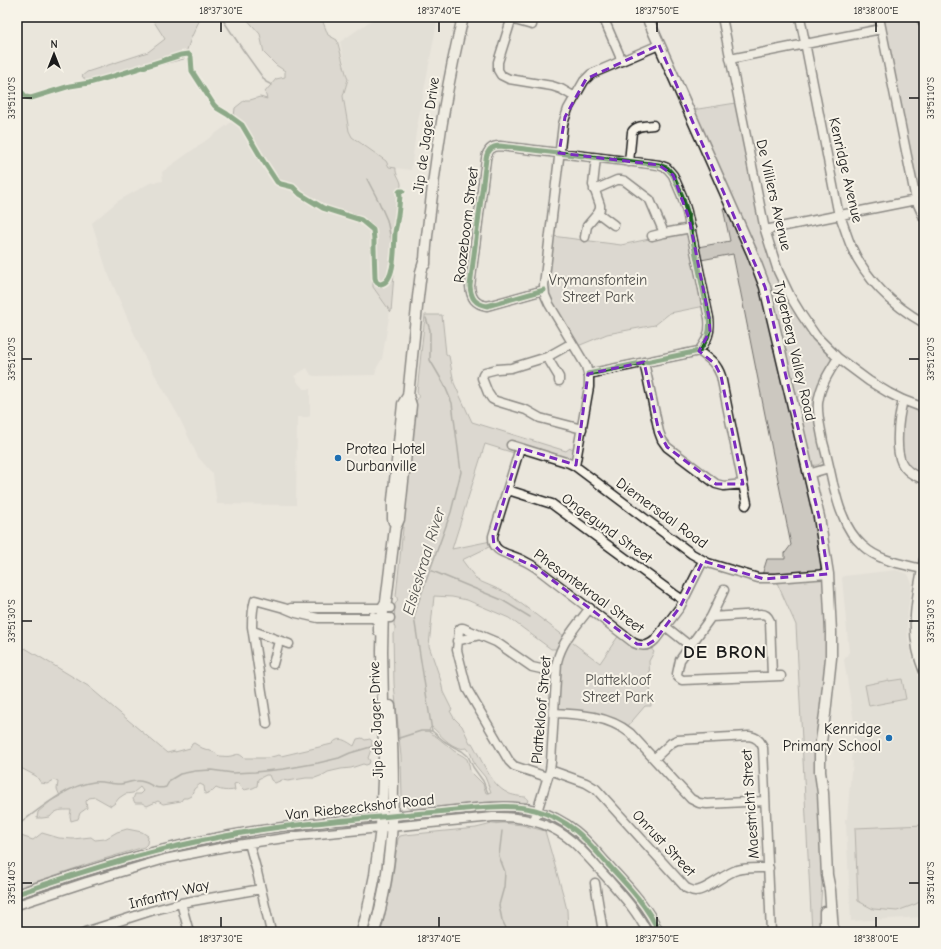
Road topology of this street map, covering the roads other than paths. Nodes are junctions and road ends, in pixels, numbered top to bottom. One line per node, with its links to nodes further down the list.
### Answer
1 (463, 17): 60 (main road, Jip de Jager Drive)
2 (603, 17): 15 (street)
3 (647, 17): 12 (main road, Tygerberg Valley Road)
4 (722, 17): 14 (street, De Villiers Avenue)
5 (800, 17): 13 (street, Kenridge Avenue)
6 (879, 17): 11 (street)
7 (920, 17): 9 (street)
8 (511, 18): 10 (street); 16 (street)
9 (924, 24)
10 (532, 25)
11 (881, 29): 13 (street); 22 (street)
12 (659, 44): 15 (street); 48 (main road, Tygerberg Valley Road)
13 (805, 44): 14 (street); 24 (street, Kenridge Avenue)
14 (730, 59): 28 (street, De Villiers Avenue)
15 (622, 61): 16 (street)
16 (575, 97): 18 (street)
17 (653, 125): 20 (street)
18 (559, 153): 19 (street); 32 (street); 32 (street, Roozeboom Street)
19 (596, 158): 20 (street); 21 (street)
20 (629, 162): 27 (street)
21 (594, 190): 23 (street); 29 (street)
22 (916, 200): 24 (street); 25 (street)
23 (598, 213): 26 (street); 31 (street)
24 (840, 215): 28 (street); 33 (street, Kenridge Avenue)
25 (924, 218)
26 (614, 224)
27 (691, 228): 29 (street); 35 (street)
28 (765, 230): 37 (street, De Villiers Avenue)
29 (664, 233): 30 (street)
30 (652, 236)
31 (585, 237)
32 (544, 290): 34 (street)
33 (924, 323)
34 (572, 343): 36 (street); 39 (street)
35 (699, 351): 38 (street); 50 (street)
36 (547, 356): 40 (street); 43 (street)
37 (838, 358): 41 (street, De Villiers Avenue); 47 (street)
38 (644, 362): 39 (street); 50 (street)
39 (588, 374): 43 (street)
40 (558, 381)
41 (904, 400): 42 (street, De Villiers Avenue); 49 (street)
42 (924, 408)
43 (582, 429): 46 (street)
44 (511, 445): 45 (street, Diemersdal Road)
45 (520, 448): 46 (street, Diemersdal Road); 51 (street, Phesantekraal Street)
46 (575, 466): 53 (street, Diemersdal Road)
47 (829, 468): 48 (street); 54 (street)
48 (808, 474): 55 (main road, Tygerberg Valley Road)
49 (924, 479)
50 (743, 484): 52 (street)
51 (508, 490): 57 (street, Ongegund Street); 59 (street, Phesantekraal Street)
52 (746, 505)
53 (703, 561): 55 (street, Diemersdal Road); 57 (street, Phesantekraal Street)
54 (923, 564): 62 (street)
55 (828, 574): 91 (main road, Tygerberg Valley Road)
56 (724, 590): 61 (street)
57 (683, 600): 64 (street, Phesantekraal Street)
58 (284, 608): 60 (street); 60 (street); 65 (street)
59 (590, 608): 64 (street, Phesantekraal Street); 72 (street, Plattekloof Street)
60 (384, 612): 77 (main road, Jip de Jager Drive); 77 (main road, Jip de Jager Drive)
61 (711, 617): 70 (street); 74 (street)
62 (914, 618): 63 (street); 73 (street)
63 (924, 620)
64 (665, 626): 70 (street)
65 (253, 631): 67 (street); 78 (street)
66 (480, 635): 68 (street); 68 (street); 72 (street)
67 (279, 641): 69 (street); 71 (street)
68 (457, 641): 81 (street, Onrust Street)
69 (289, 644)
70 (690, 646): 74 (street)
71 (273, 664)
72 (556, 670): 76 (street, Plattekloof Street)
73 (924, 672)
74 (772, 676): 75 (street)
75 (781, 676)
76 (554, 713): 80 (street); 81 (street, Plattekloof Street)
77 (387, 723): 79 (main road, Jip de Jager Drive)
78 (267, 724)
79 (388, 756): 84 (main road, Jip de Jager Drive); 85 (main road, Jip de Jager Drive)
80 (654, 759): 82 (street); 82 (street, Maestricht Street)
81 (549, 773): 83 (street, Plattekloof Street); 90 (street, Onrust Street)
82 (765, 801): 90 (street, Maestricht Street)
83 (537, 810): 84 (street, Van Riebeeckshof Road); 86 (street, Plattekloof Street); 104 (street, Van Riebeeckshof Road)
84 (392, 816): 85 (street, Van Riebeeckshof Road); 88 (main road, Jip de Jager Drive)
85 (382, 817): 87 (main road, Jip de Jager Drive); 94 (street, Van Riebeeckshof Road)
86 (534, 821): 88 (street, Van Riebeeckshof Road); 103 (street, Van Riebeeckshof Road)
87 (381, 828): 88 (street, Van Riebeeckshof Road); 89 (street, Van Riebeeckshof Road); 100 (main road, Jip de Jager Drive)
88 (392, 828): 101 (main road, Jip de Jager Drive)
89 (249, 843): 93 (street); 96 (street, Van Riebeeckshof Road)
90 (768, 868): 105 (street, Maestricht Street)
91 (827, 875): 106 (main road, Tygerberg Valley Road); 107 (main road, Tygerberg Valley Road)
92 (595, 883): 102 (street)
93 (261, 889): 95 (street, Infantry Way); 99 (street)
94 (17, 894)
95 (181, 903): 97 (street, Infantry Way); 98 (street)
96 (17, 905)
97 (85, 932)
98 (189, 932)
99 (271, 932)
100 (362, 932)
101 (374, 932)
102 (603, 932)
103 (647, 932)
104 (659, 932)
105 (771, 932)
106 (825, 932)
107 (833, 932)

